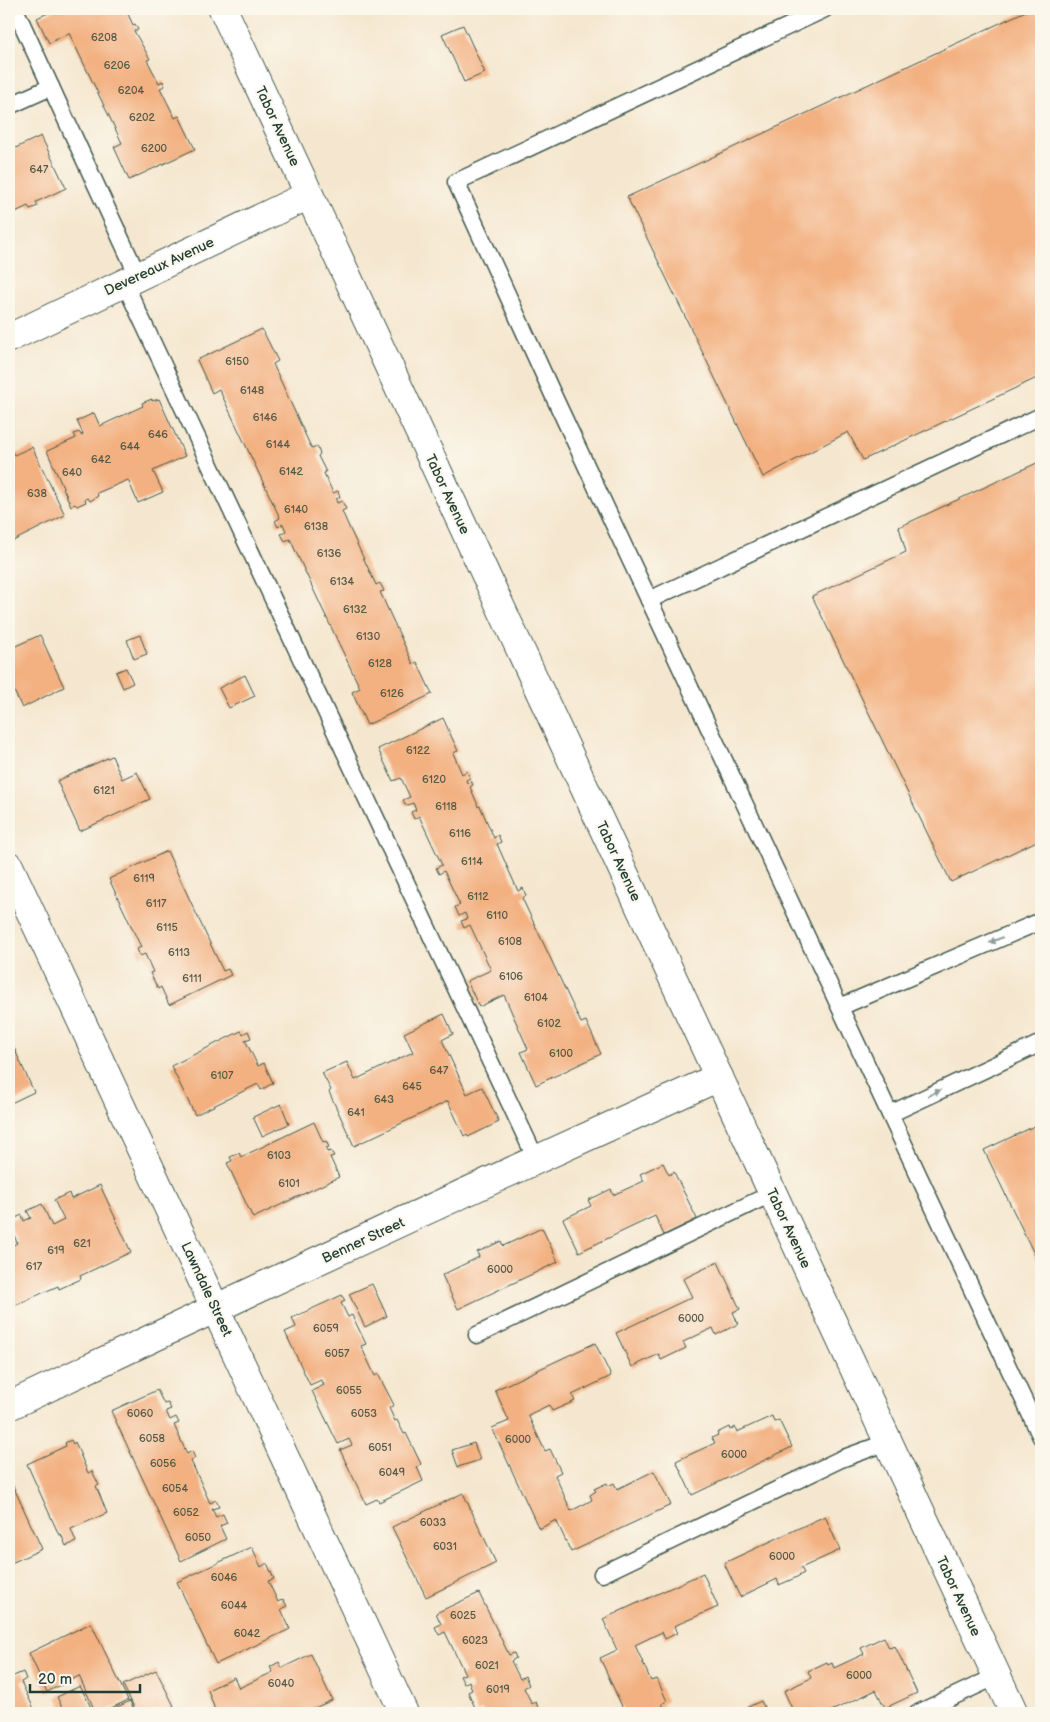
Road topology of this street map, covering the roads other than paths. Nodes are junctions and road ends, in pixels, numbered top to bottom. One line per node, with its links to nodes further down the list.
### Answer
1 (15, 9): 4 (lane)
2 (223, 9): 6 (street, Tabor Avenue)
3 (825, 9): 10 (lane)
4 (51, 87): 5 (lane); 7 (lane)
5 (9, 106)
6 (309, 195): 7 (street, Devereaux Avenue); 15 (street, Tabor Avenue)
7 (131, 279): 8 (street, Devereaux Avenue); 17 (lane)
8 (9, 338)
9 (1041, 416): 10 (lane)
10 (649, 600): 13 (lane)
11 (9, 866): 19 (street, Lawndale Street)
12 (1041, 921): 13 (lane, one-way to 13)
13 (840, 1007): 16 (lane)
14 (1041, 1043): 16 (lane, one-way to 14)
15 (719, 1077): 17 (street, Benner Street); 18 (street, Tabor Avenue)
16 (890, 1114): 22 (lane)
17 (536, 1159): 19 (street, Benner Street)
18 (773, 1193): 20 (lane); 23 (street, Tabor Avenue)
19 (216, 1308): 21 (street, Benner Street); 26 (street, Lawndale Street)
20 (477, 1335)
21 (9, 1406)
22 (1041, 1438)
23 (888, 1442): 24 (lane); 25 (street, Tabor Avenue)
24 (602, 1574)
25 (996, 1676): 27 (lane); 28 (street, Tabor Avenue)
26 (404, 1713)
27 (918, 1713)
28 (1014, 1713)

